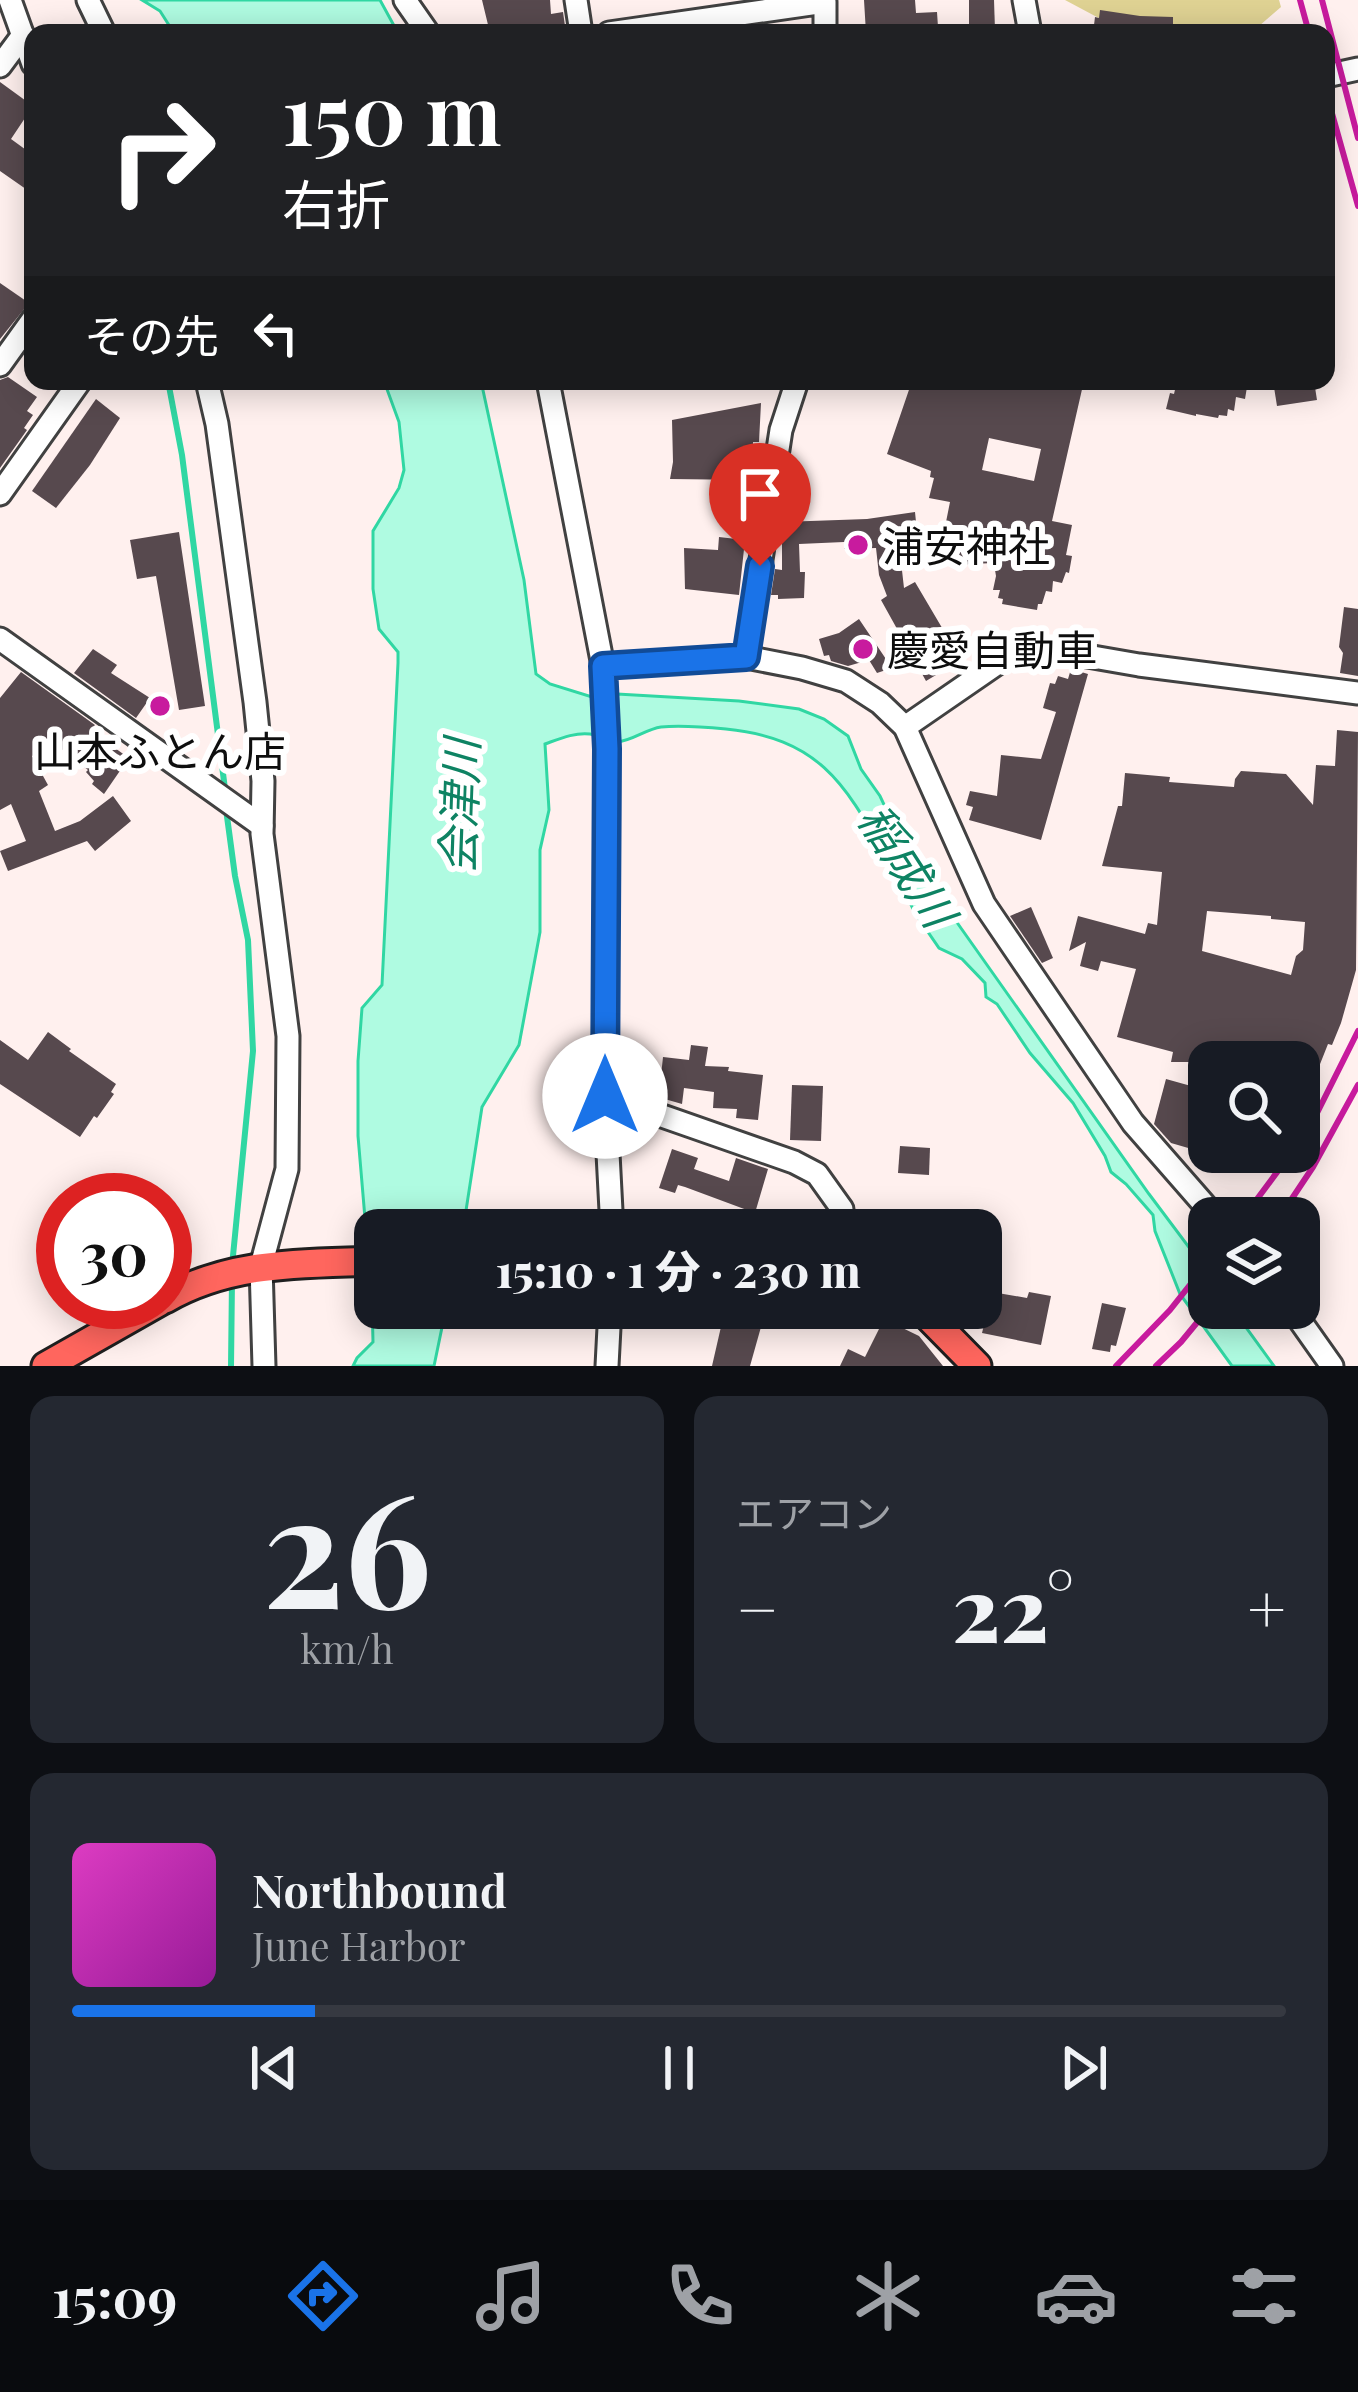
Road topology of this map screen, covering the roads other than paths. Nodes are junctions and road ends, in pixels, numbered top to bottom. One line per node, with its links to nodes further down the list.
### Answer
1 (10, 0): 4 (street)
2 (828, 1): 3 (street)
3 (671, 24)
4 (23, 35): 5 (street); 6 (street)
5 (24, 38)
6 (0, 66)
7 (24, 332): 8 (street)
8 (0, 365)
9 (74, 390): 13 (street)
10 (209, 390): 19 (street)
11 (550, 390): 16 (street)
12 (794, 390): 15 (street)
13 (0, 494)
14 (0, 639): 19 (street)
15 (746, 657): 16 (street); 18 (street)
16 (603, 666): 20 (street)
17 (1358, 693): 18 (street)
18 (905, 727): 21 (street)
19 (262, 826): 25 (street)
20 (605, 1096): 22 (street); 23 (street)
21 (1197, 1197)
22 (611, 1209)
23 (842, 1209)
24 (354, 1262): 25 (main road)
25 (261, 1266): 26 (main road); 32 (street)
26 (192, 1284)
27 (111, 1329): 31 (main road)
28 (609, 1329): 33 (street)
29 (941, 1329): 34 (main road)
30 (1306, 1329): 35 (street)
31 (46, 1366)
32 (265, 1366)
33 (607, 1366)
34 (977, 1366)
35 (1332, 1366)

